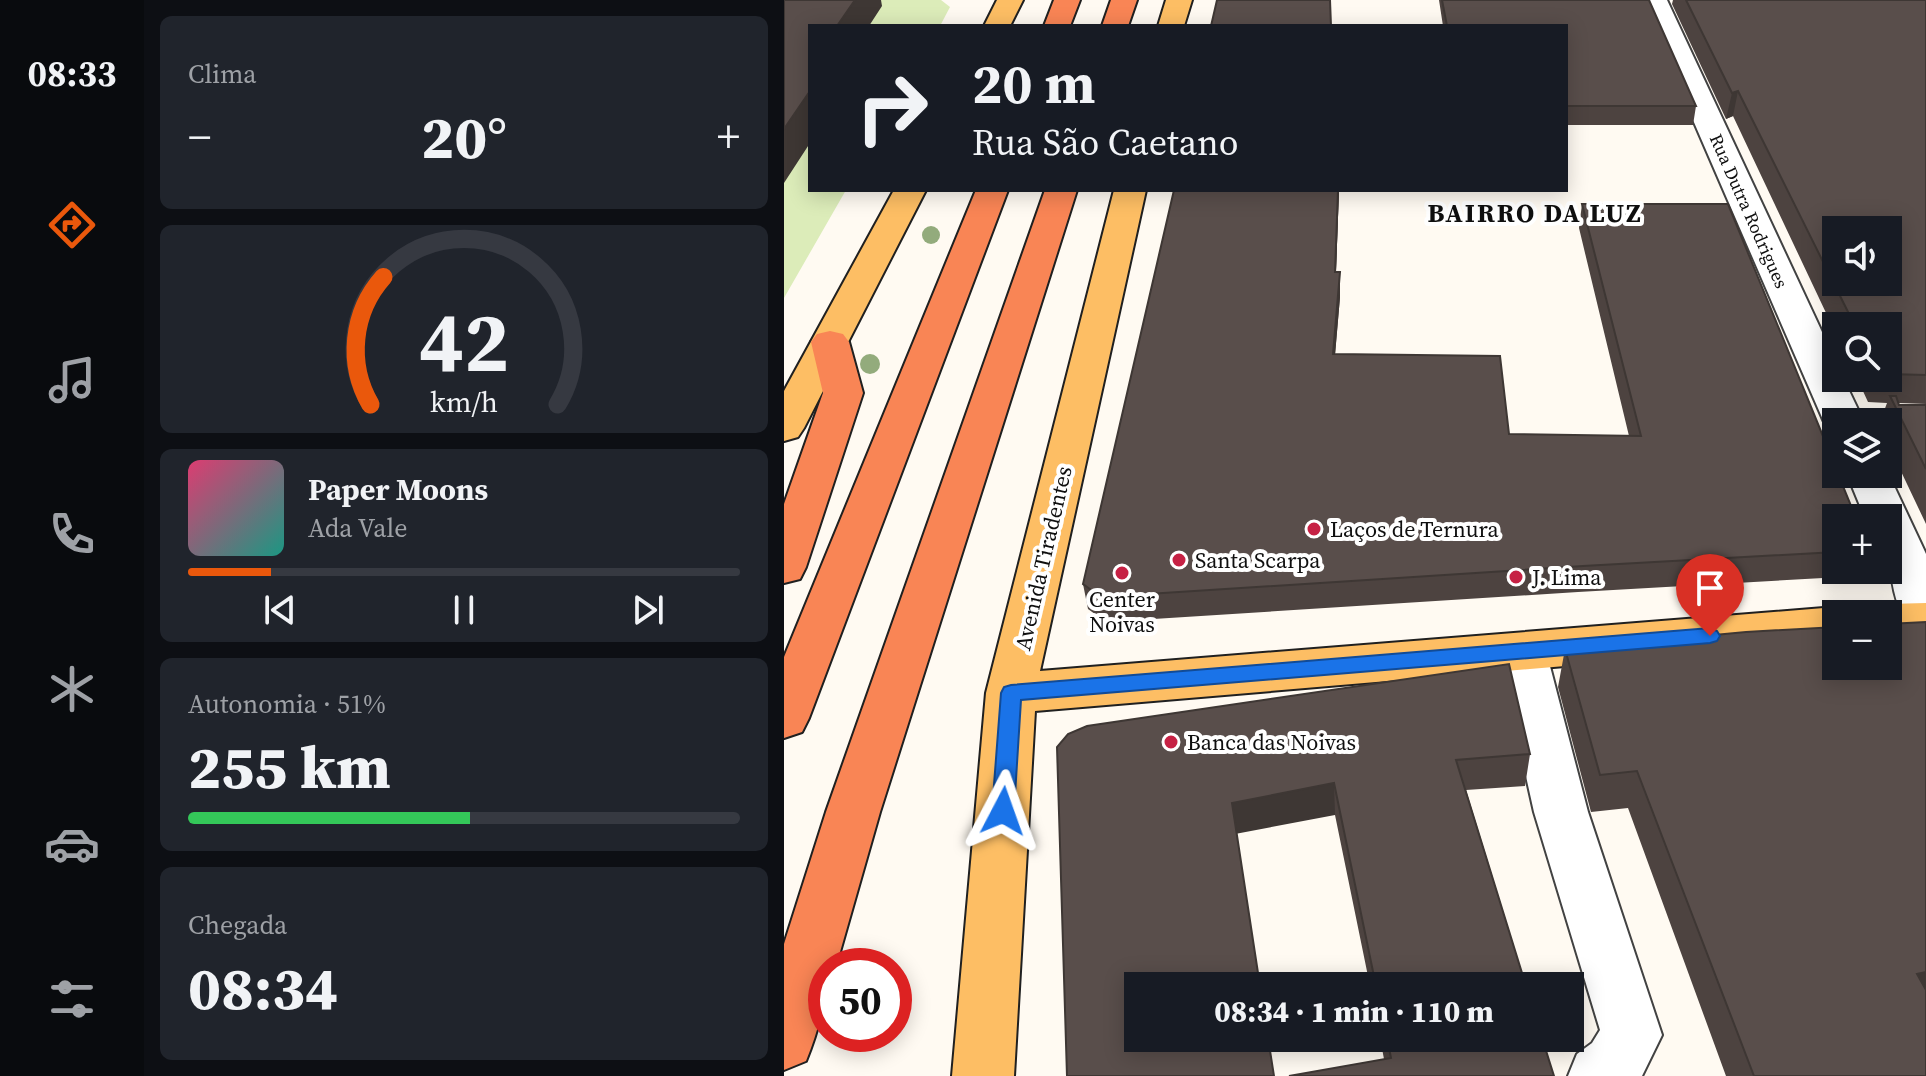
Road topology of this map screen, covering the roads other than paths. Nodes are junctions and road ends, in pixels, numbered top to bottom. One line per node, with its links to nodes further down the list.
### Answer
1 (1010, 0): 6 (main road)
2 (1067, 0): 7 (highway)
3 (1124, 0): 8 (highway)
4 (1179, 0): 9 (main road)
5 (1654, 0): 15 (street, Rua Dutra Rodrigues)
6 (998, 24)
7 (1058, 24)
8 (1116, 24)
9 (1172, 24)
10 (909, 192): 14 (main road)
11 (991, 192): 24 (highway)
12 (1060, 192): 25 (highway)
13 (1130, 192): 23 (main road, Avenida Tiradentes)
14 (830, 342): 16 (main road); 18 (highway)
15 (1850, 408)
16 (784, 428)
17 (1902, 550): 19 (street)
18 (784, 567)
19 (1926, 620): 20 (main road)
20 (1902, 621)
21 (1822, 626): 22 (main road)
22 (1522, 651): 23 (main road); 27 (street)
23 (1011, 693): 26 (main road, Avenida Tiradentes)
24 (784, 718)
25 (784, 1040)
26 (983, 1076)
27 (1599, 1076)

